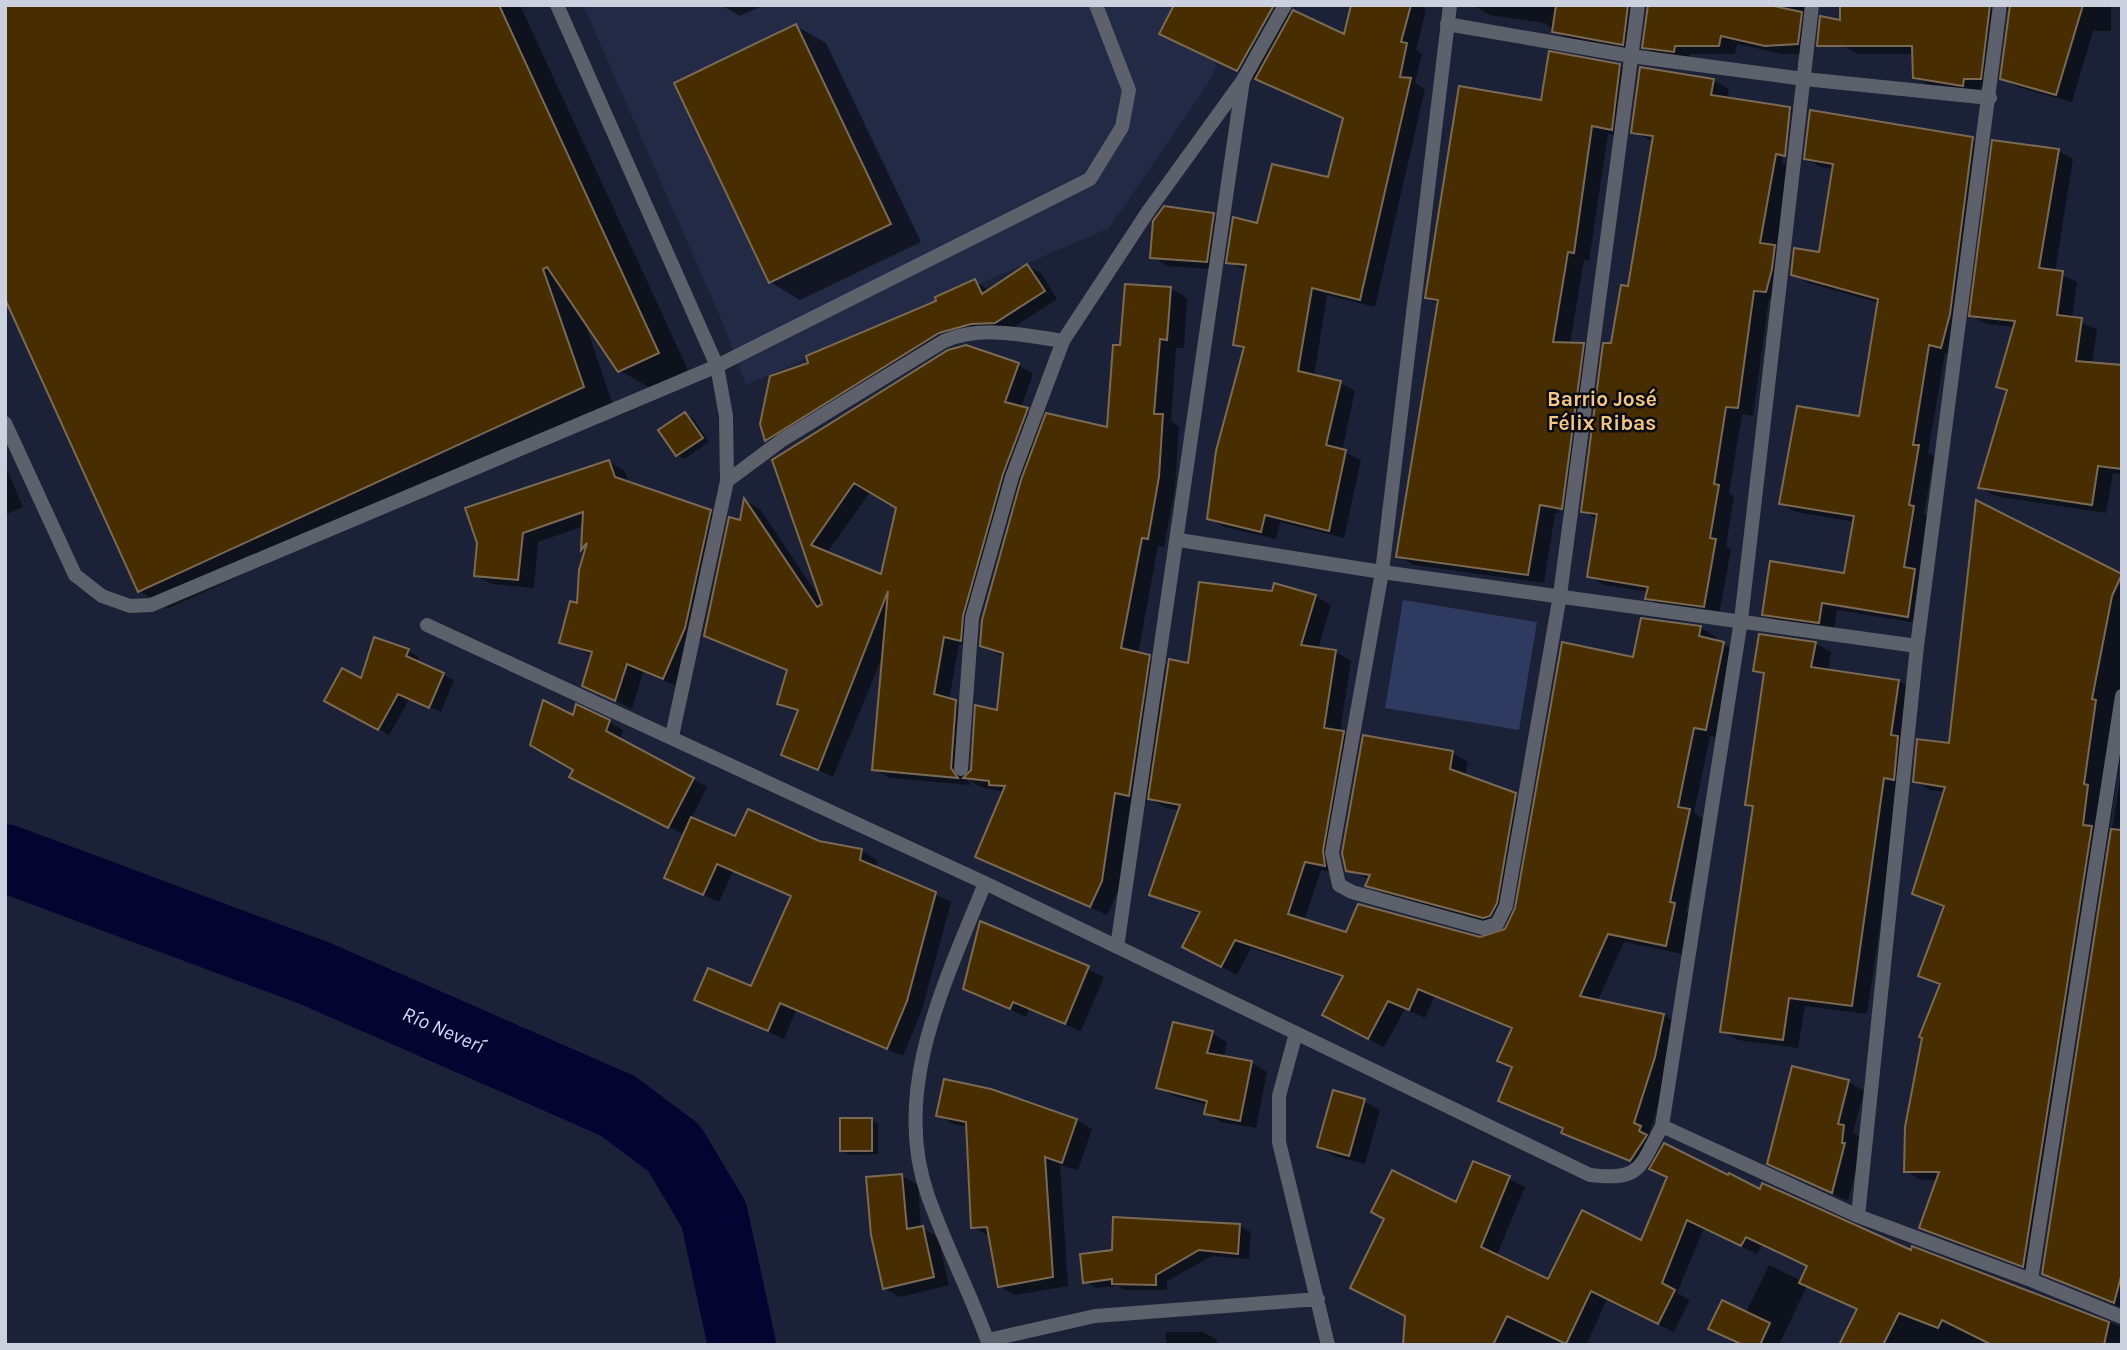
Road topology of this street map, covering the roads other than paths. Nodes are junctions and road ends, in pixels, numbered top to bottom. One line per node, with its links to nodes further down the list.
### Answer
1 (557, 5): 14 (street)
2 (1096, 5): 14 (street)
3 (1285, 5): 11 (street)
4 (1450, 5): 8 (street)
5 (1638, 5): 9 (street)
6 (1812, 5): 10 (street)
7 (2000, 5): 12 (street)
8 (1447, 24): 9 (street); 18 (street)
9 (1631, 56): 10 (street); 19 (street)
10 (1804, 79): 12 (street); 20 (street)
11 (1243, 80): 13 (street); 17 (street)
12 (1990, 98): 22 (street)
13 (1063, 341): 16 (street); 25 (street)
14 (717, 366): 15 (street); 16 (street)
15 (5, 423)
16 (727, 481): 24 (street)
17 (1179, 540): 18 (street); 27 (street)
18 (1382, 572): 19 (street); 19 (street)
19 (1560, 595): 20 (street)
20 (1741, 620): 22 (street); 29 (street)
21 (427, 625): 24 (street)
22 (1917, 646): 30 (street)
23 (2122, 696): 31 (street)
24 (672, 736): 26 (street)
25 (961, 769)
26 (985, 883): 27 (street); 34 (street)
27 (1117, 947): 28 (street)
28 (1296, 1033): 29 (street); 32 (street)
29 (1662, 1126): 30 (street)
30 (1858, 1216): 31 (street)
31 (2031, 1280): 33 (street)
32 (1318, 1299): 34 (street); 35 (street)
33 (2122, 1317)
34 (988, 1342)
35 (1328, 1345)

